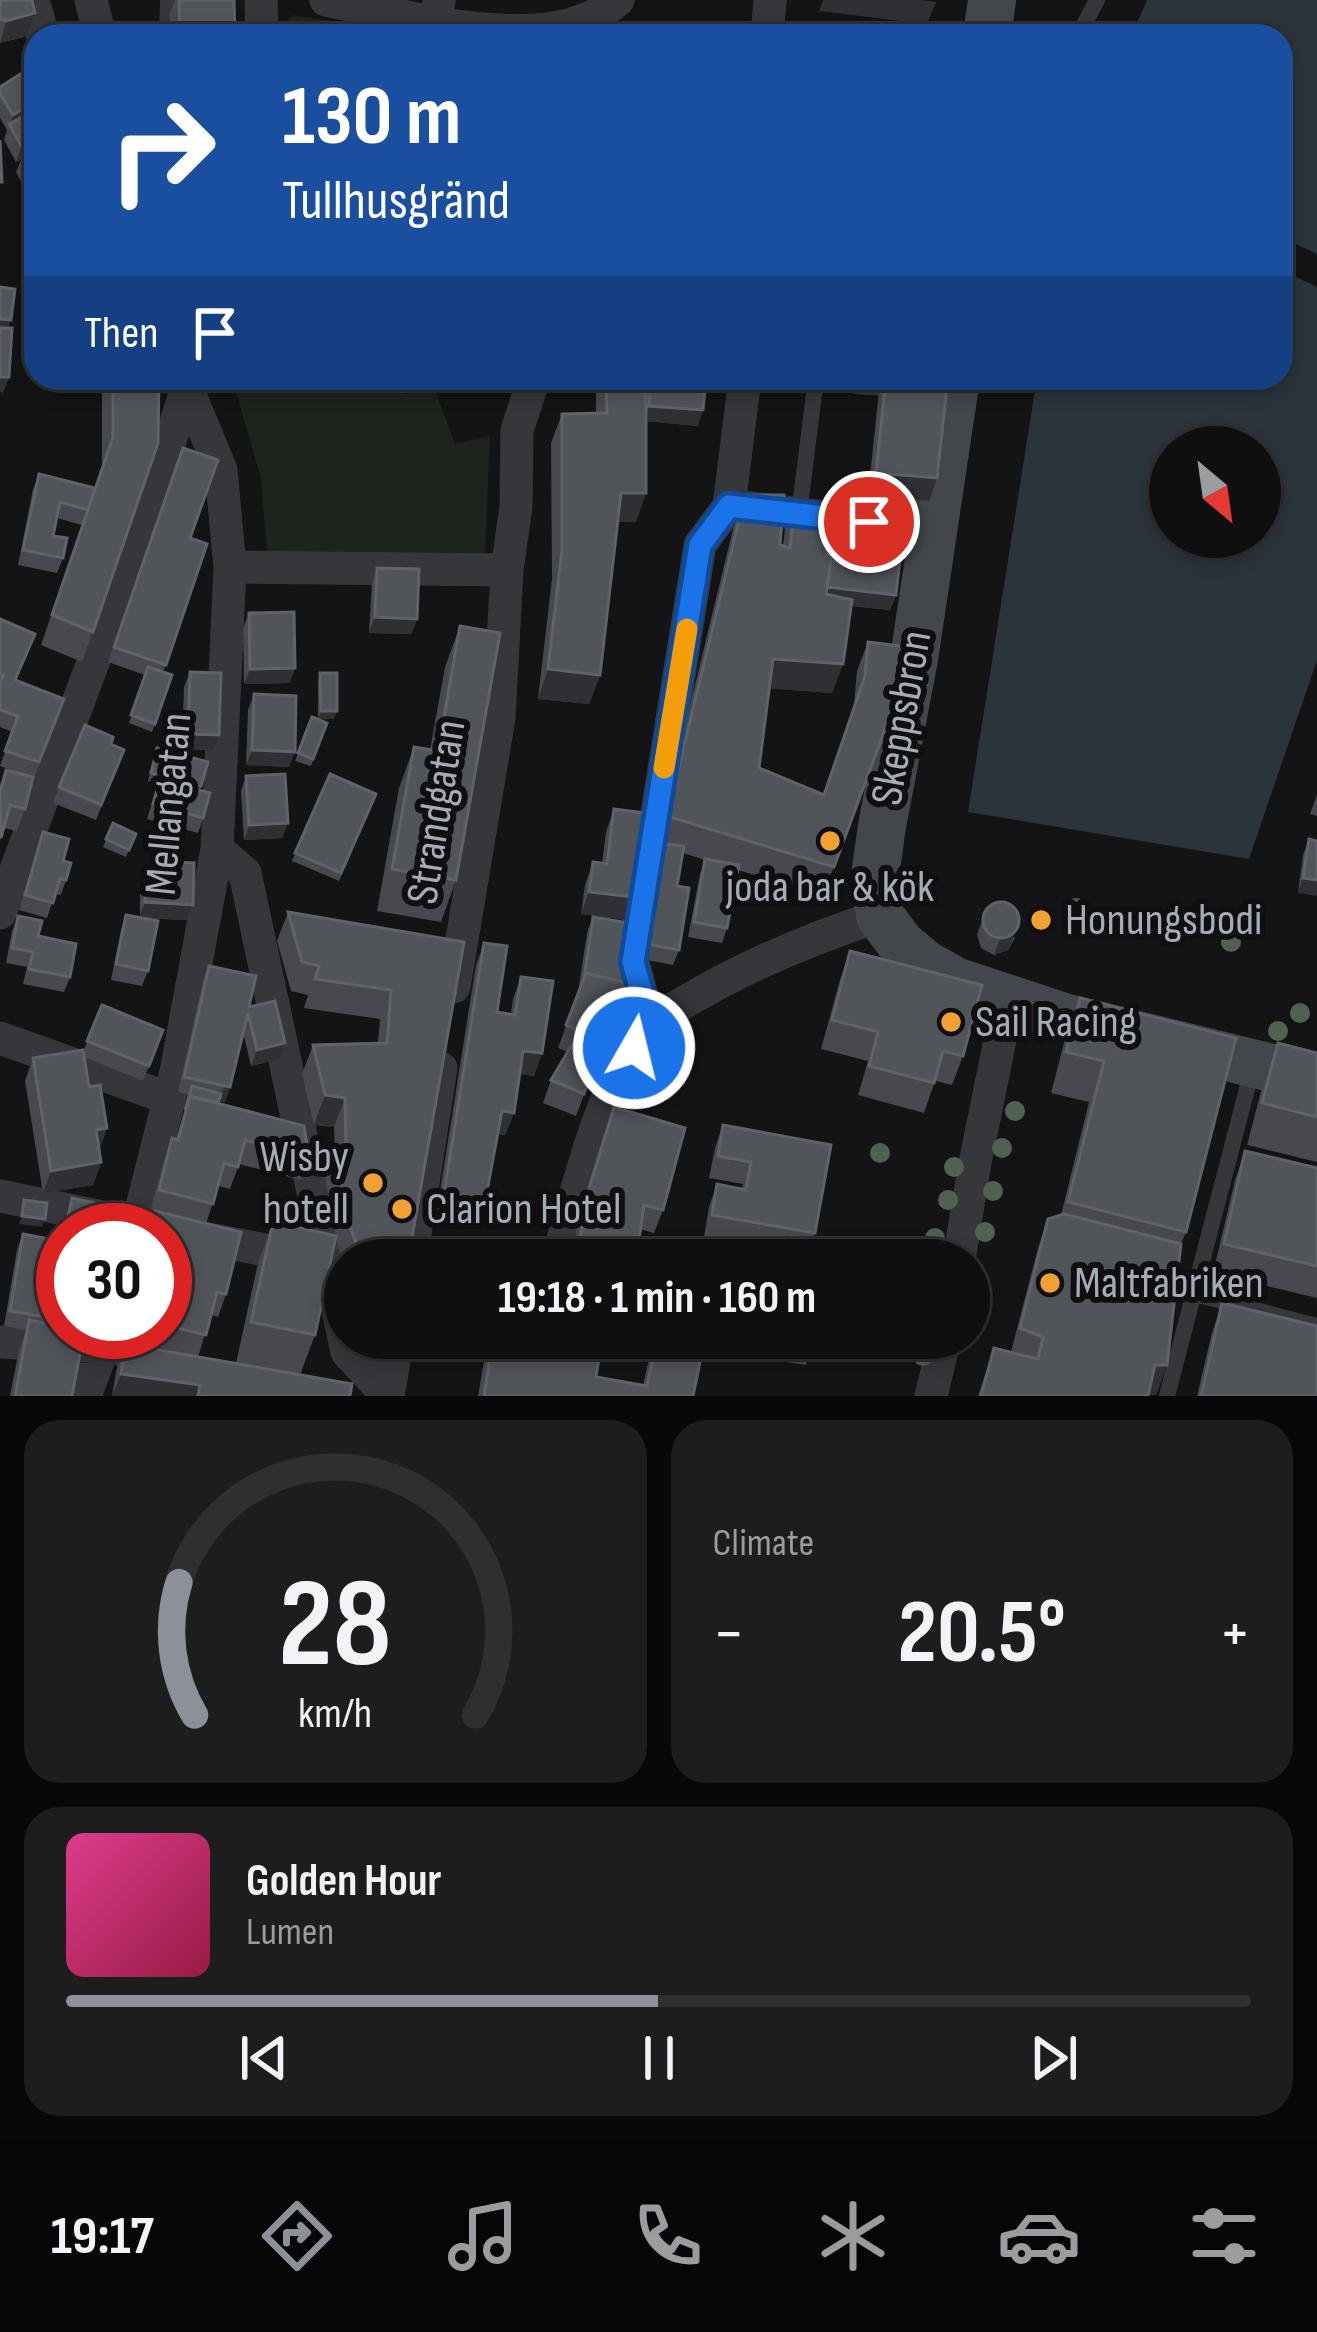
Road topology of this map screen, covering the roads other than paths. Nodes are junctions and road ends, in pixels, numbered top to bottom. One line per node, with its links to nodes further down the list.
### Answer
1 (326, 0): 3 (street)
2 (602, 6): 4 (street)
3 (437, 20)
4 (569, 24)
5 (183, 390): 17 (street)
6 (190, 390): 14 (street, Mellangatan)
7 (529, 390): 15 (street, Strandgatan)
8 (744, 390): 11 (street)
9 (815, 390): 12 (lane)
10 (955, 390): 13 (street, Skeppsbron)
11 (729, 506): 12 (street); 20 (street)
12 (800, 514): 13 (street)
13 (934, 530): 18 (street, Skeppsbron)
14 (230, 567): 15 (street); 16 (street, Mellangatan)
15 (507, 570): 29 (street, Strandgatan)
16 (217, 849): 24 (street, Mellangatan); 32 (street)
17 (0, 913)
18 (880, 916): 19 (street); 20 (street)
19 (1008, 1000): 22 (street); 31 (street)
20 (650, 1022): 30 (street)
21 (0, 1038): 24 (street)
22 (1254, 1064): 23 (street); 34 (lane)
23 (1317, 1079)
24 (168, 1098): 26 (street, Mellangatan)
25 (0, 1196): 27 (street)
26 (142, 1203)
27 (36, 1204)
28 (192, 1237): 33 (street)
29 (414, 1239)
30 (563, 1239)
31 (962, 1239)
32 (324, 1253)
33 (324, 1262)
34 (1196, 1294): 35 (lane); 48 (lane)
35 (1317, 1326)
36 (36, 1341): 37 (street)
37 (0, 1342)
38 (100, 1359): 45 (street)
39 (183, 1359): 43 (street)
40 (353, 1359): 46 (street)
41 (394, 1359): 46 (street)
42 (939, 1359): 47 (street)
43 (199, 1363)
44 (340, 1388): 46 (street)
45 (86, 1396)
46 (388, 1396)
47 (931, 1396)
48 (1167, 1396)

